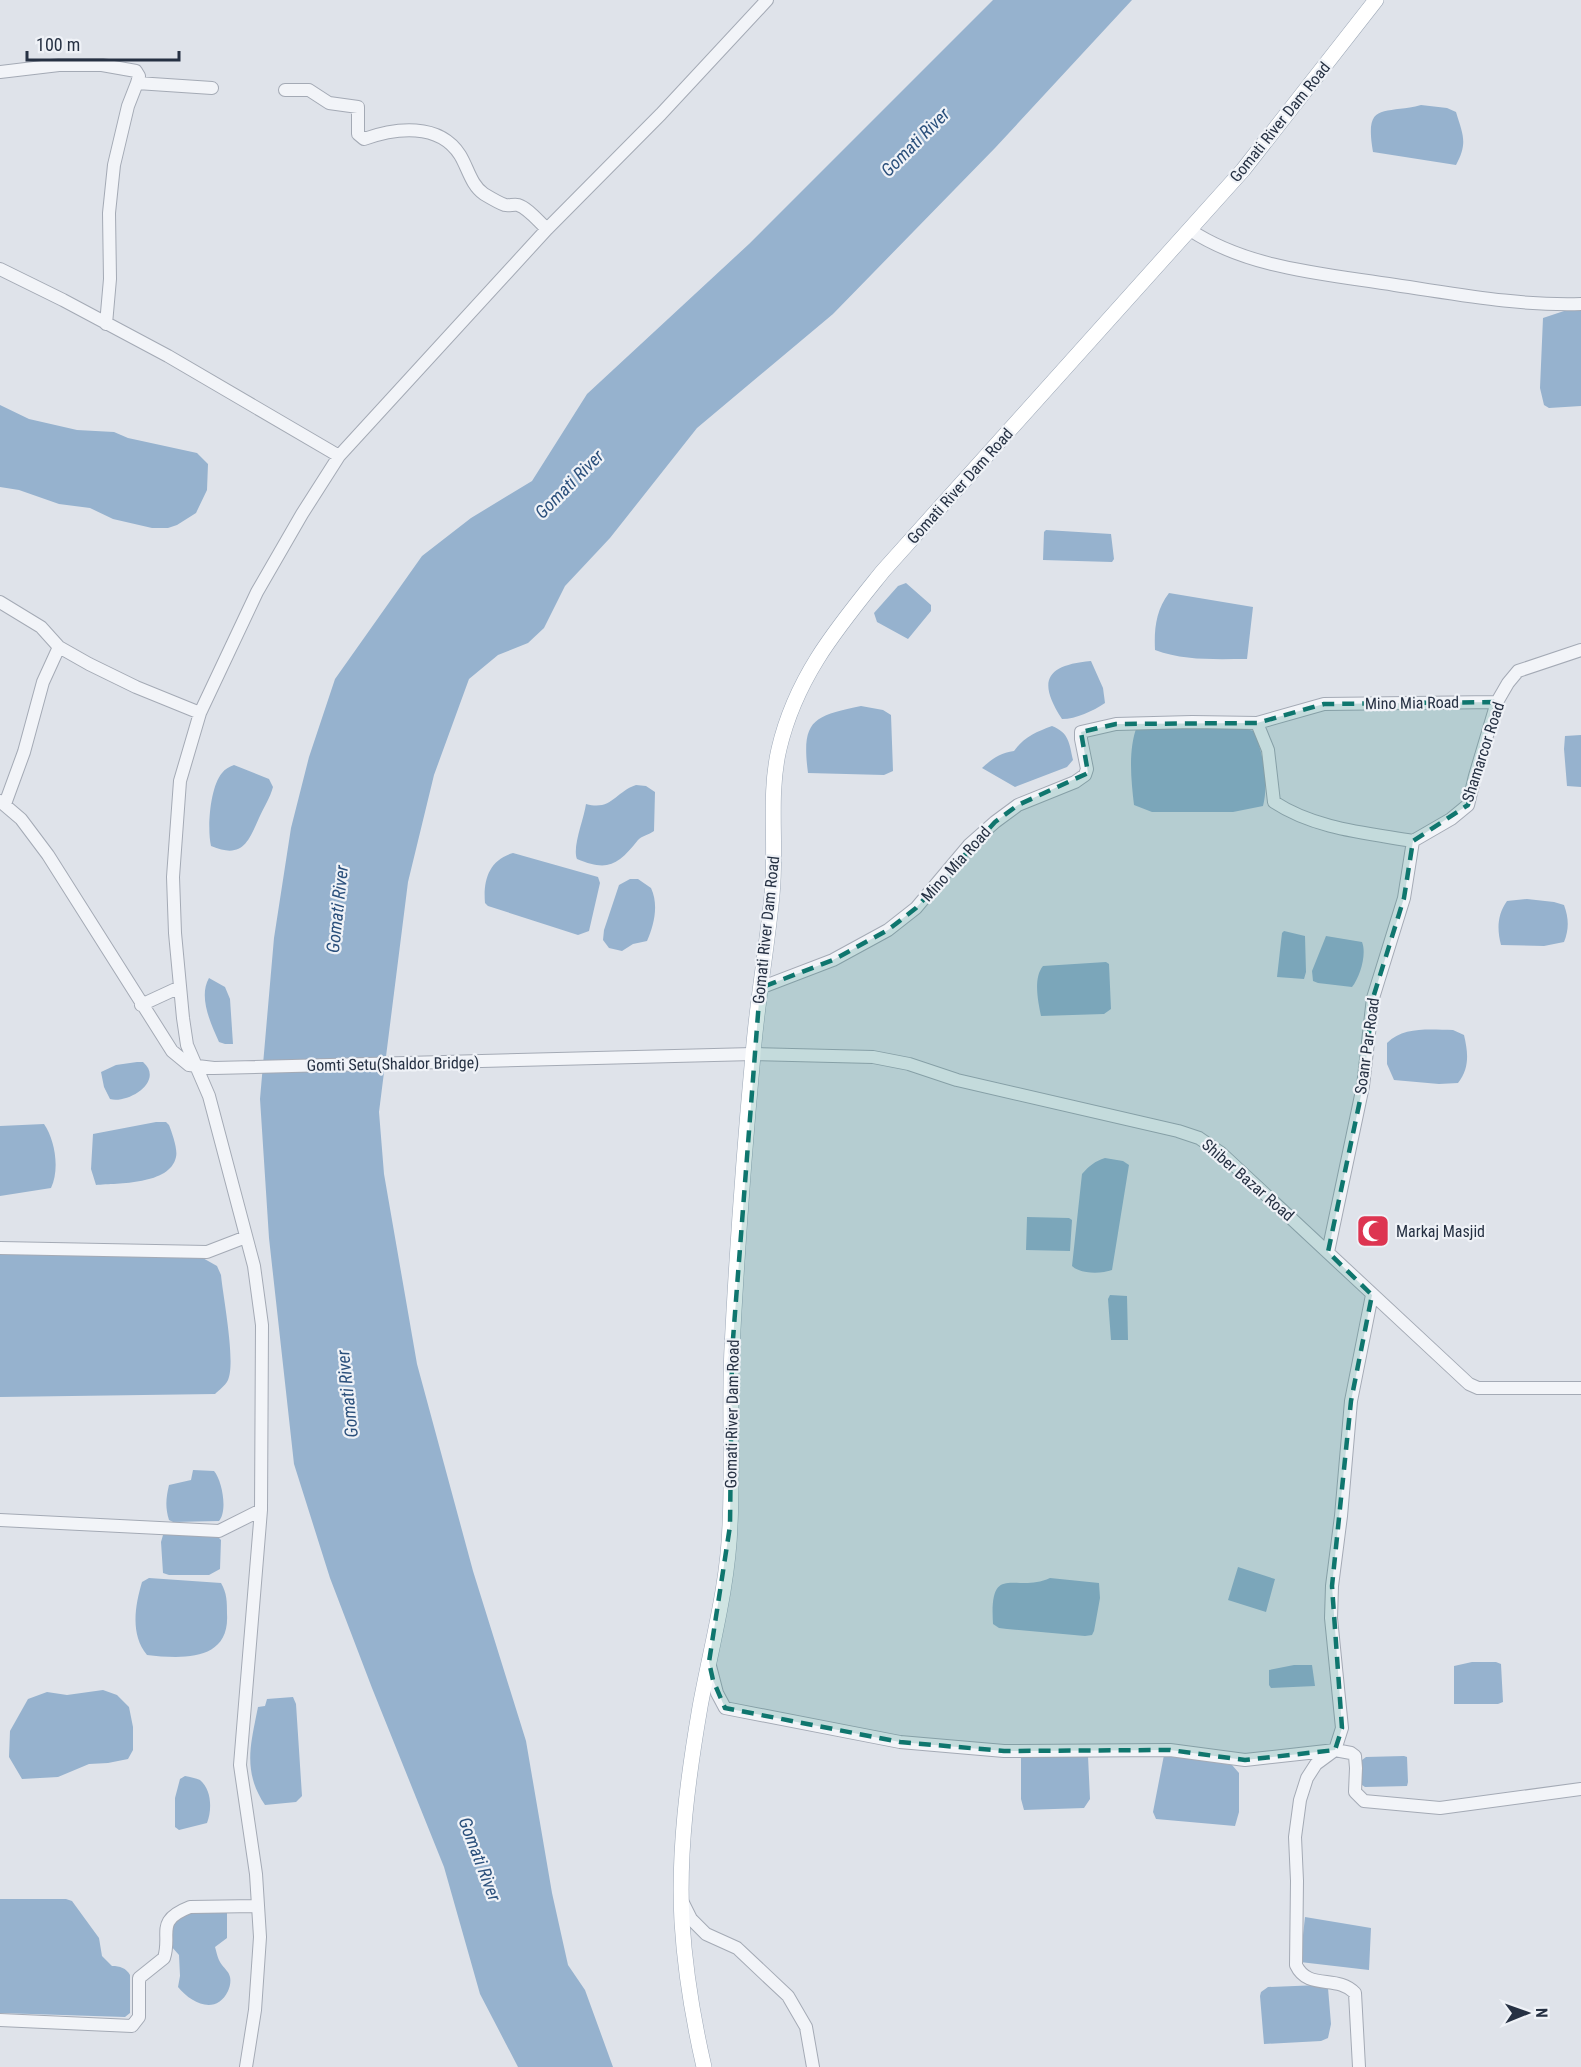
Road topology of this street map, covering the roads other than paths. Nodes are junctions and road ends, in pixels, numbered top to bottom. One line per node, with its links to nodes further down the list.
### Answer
1 (766, 0): 7 (street)
2 (1376, 0): 8 (main road, Gomati River Dam Road)
3 (0, 72): 4 (street)
4 (137, 83): 5 (street); 11 (street)
5 (212, 88)
6 (285, 90): 7 (street)
7 (546, 229): 12 (street)
8 (1190, 230): 10 (street); 22 (main road, Gomati River Dam Road)
9 (0, 270): 11 (street)
10 (1581, 304)
11 (106, 324): 12 (street)
12 (339, 456): 17 (street)
13 (0, 602): 14 (street)
14 (59, 647): 17 (street); 19 (street)
15 (1581, 650): 16 (street, Shamarcor Road)
16 (1497, 702): 18 (street, Mino Mia Road); 20 (street, Shamarcor Road)
17 (200, 713): 21 (street)
18 (1257, 723): 20 (street); 22 (street, Mino Mia Road)
19 (2, 803): 23 (street)
20 (1413, 841): 29 (street, Soanr Par Road)
21 (180, 987): 23 (street); 26 (street)
22 (760, 988): 24 (main road, Gomati River Dam Road)
23 (141, 1005): 26 (street)
24 (753, 1054): 25 (street, Shiber Bazar Road); 29 (street, Shiber Bazar Road); 34 (main road, Gomati River Dam Road)
25 (572, 1060): 26 (street, Gomti Setu(Shaldor Bridge))
26 (197, 1068): 27 (street)
27 (246, 1237): 28 (street); 32 (street)
28 (0, 1248)
29 (1328, 1252): 30 (street, Shiber Bazar Road)
30 (1372, 1295): 31 (street, Shiber Bazar Road); 35 (street)
31 (1581, 1388)
32 (261, 1510): 33 (street); 38 (street)
33 (0, 1520)
34 (709, 1662): 35 (street); 37 (main road, Gomati River Dam Road)
35 (1335, 1750): 36 (street); 43 (street)
36 (1581, 1788)
37 (681, 1900): 41 (main road, Gomati River Dam Road); 42 (street)
38 (258, 1906): 39 (street); 40 (street)
39 (0, 2020)
40 (246, 2067)
41 (704, 2067)
42 (813, 2067)
43 (1359, 2067)

